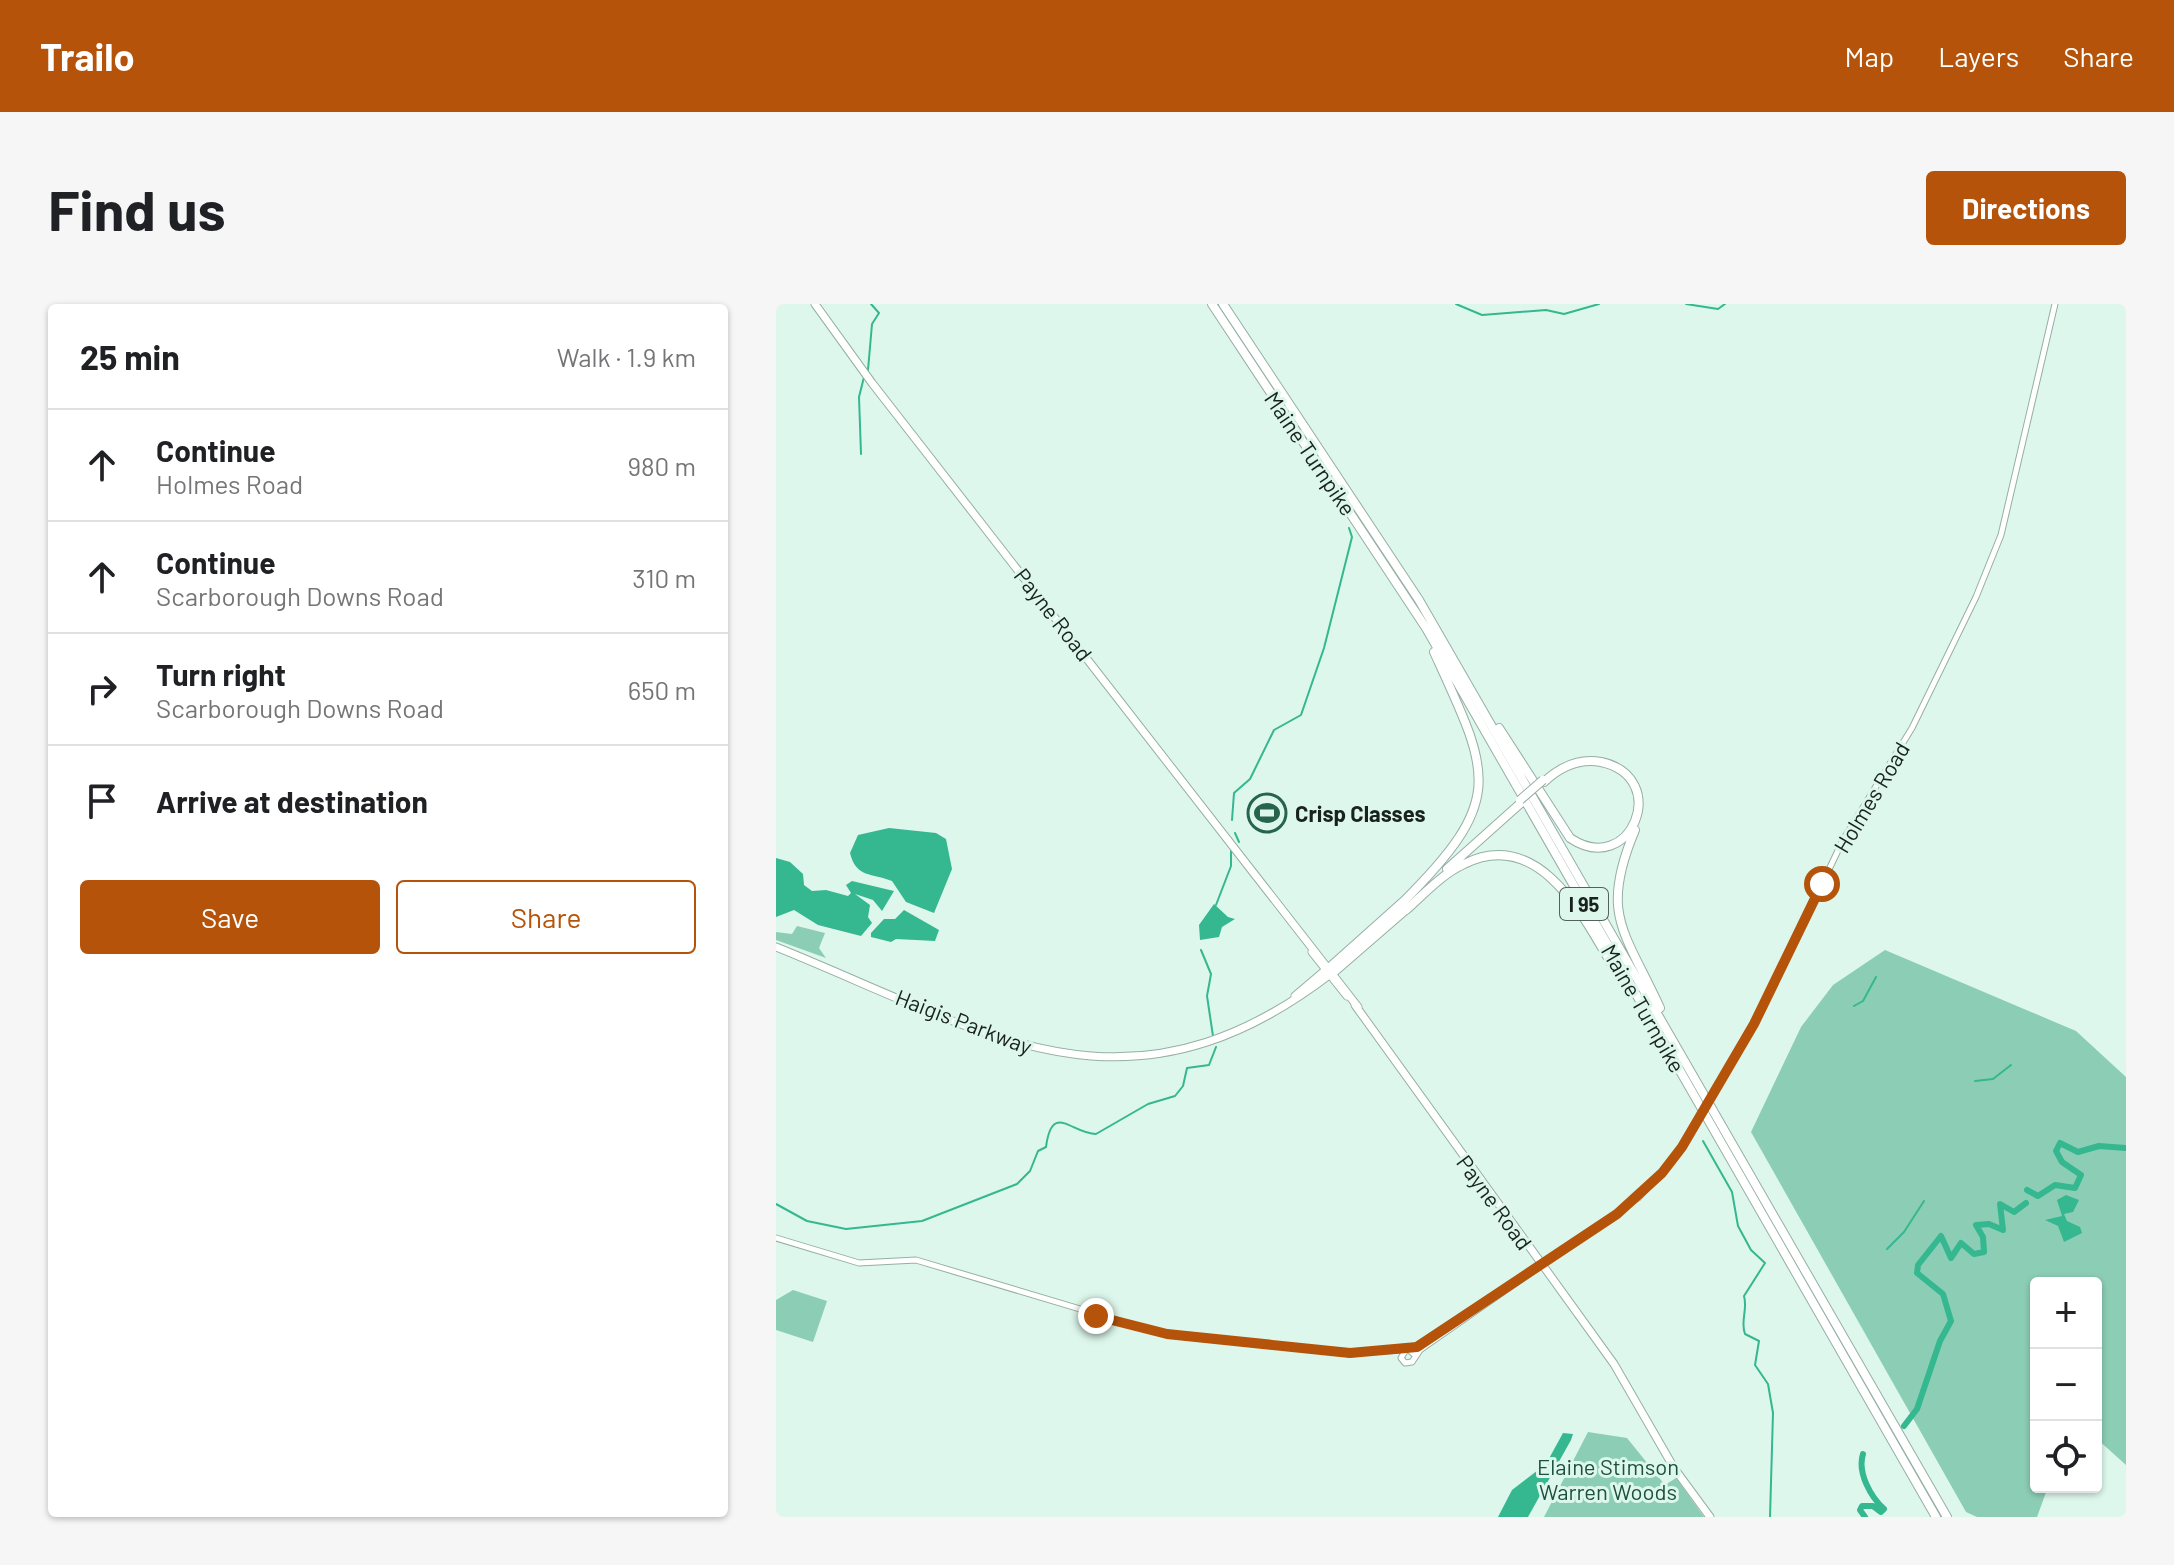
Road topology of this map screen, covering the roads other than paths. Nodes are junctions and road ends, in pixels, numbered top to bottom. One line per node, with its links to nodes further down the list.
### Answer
1 (815, 304): 10 (main road, Payne Road)
2 (1212, 304): 5 (highway, Maine Turnpike / I 95)
3 (1223, 304): 6 (highway, Maine Turnpike / I 95)
4 (2055, 304): 14 (street, Holmes Road, bridge)
5 (1413, 607): 8 (highway); 12 (highway, Maine Turnpike / I 95)
6 (1463, 675): 7 (highway); 11 (highway, Maine Turnpike / I 95)
7 (1543, 781): 8 (highway, bridge); 11 (highway)
8 (1405, 906): 10 (highway); 12 (highway)
9 (776, 947): 10 (main road, Haigis Parkway)
10 (1330, 971): 14 (main road, Payne Road)
11 (1680, 1052): 19 (highway, Maine Turnpike / I 95)
12 (1682, 1074): 18 (highway, Maine Turnpike / I 95)
13 (776, 1238): 16 (street)
14 (1543, 1265): 15 (street, Holmes Road); 17 (main road, Payne Road)
15 (1413, 1352): 16 (street); 16 (street)
16 (1402, 1353)
17 (1710, 1517)
18 (1936, 1517)
19 (1947, 1517)

